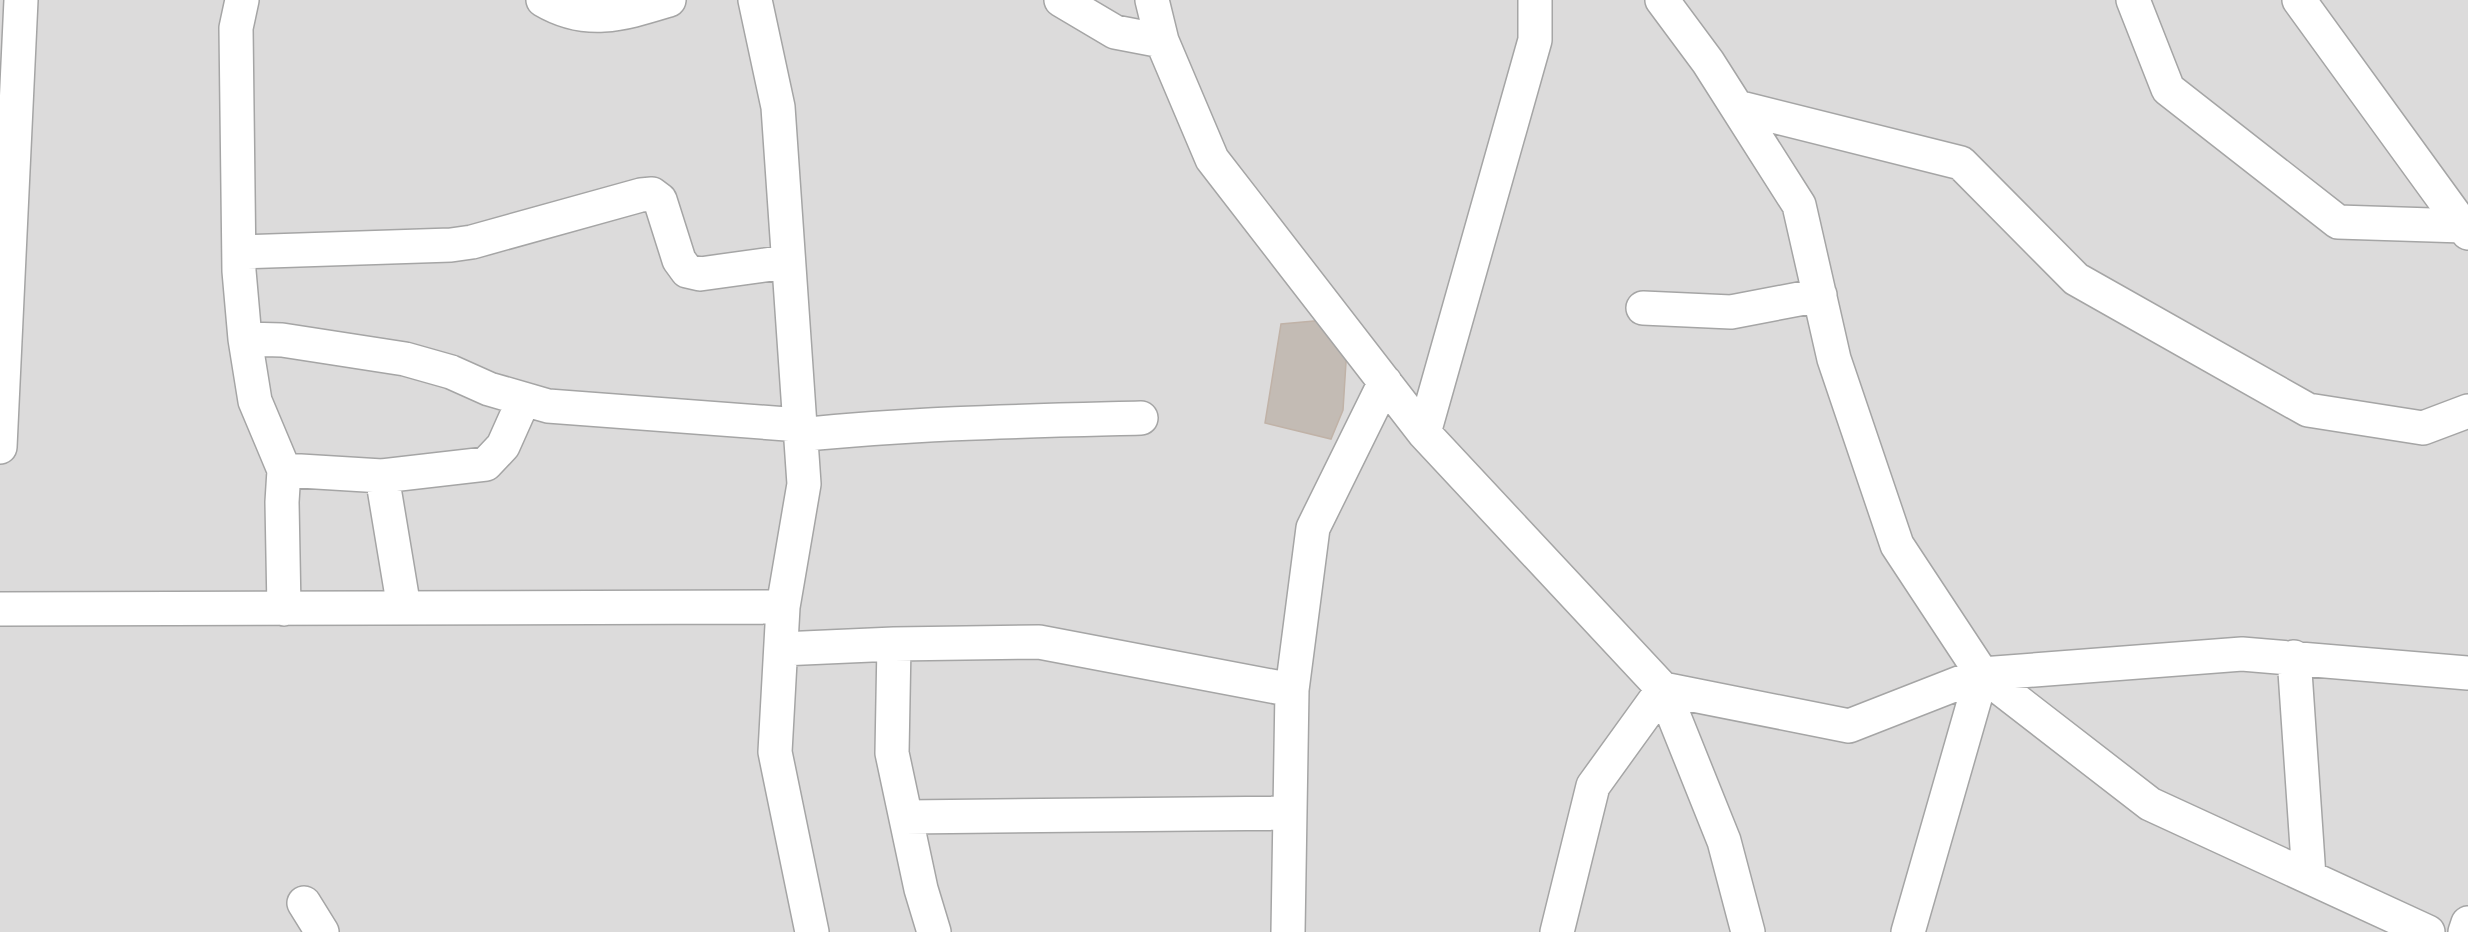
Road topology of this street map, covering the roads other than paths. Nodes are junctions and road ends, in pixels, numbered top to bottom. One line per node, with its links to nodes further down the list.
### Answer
1 (21, 0): 14 (street)
2 (242, 0): 16 (street)
3 (543, 0): 4 (street)
4 (669, 0)
5 (755, 0): 17 (street)
6 (1060, 0): 12 (street)
7 (1152, 0): 12 (street)
8 (1534, 0): 26 (street)
9 (1662, 0): 13 (street)
10 (2133, 0): 15 (street)
11 (2299, 0): 15 (street)
12 (1162, 41): 21 (street)
13 (1737, 107): 18 (street); 23 (street)
14 (6, 194): 27 (street)
15 (2466, 227)
16 (239, 252): 17 (street); 20 (street)
17 (788, 262): 25 (street)
18 (1820, 296): 19 (street); 38 (street)
19 (1643, 308)
20 (246, 339): 22 (street); 28 (street)
21 (1385, 382): 26 (street); 40 (street)
22 (524, 399): 25 (street); 29 (street)
23 (2468, 411)
24 (1141, 418): 25 (street)
25 (800, 430): 30 (street)
26 (1424, 433): 39 (street)
27 (0, 447)
28 (284, 470): 29 (street); 33 (street)
29 (382, 476): 31 (street)
30 (783, 607): 31 (street); 35 (street)
31 (404, 608): 33 (street)
32 (0, 609): 33 (street)
33 (284, 609)
34 (894, 644): 35 (street); 40 (street); 42 (street)
35 (781, 649): 47 (street)
36 (2294, 657): 37 (street); 38 (street); 43 (street)
37 (2468, 673)
38 (1982, 674): 39 (street); 43 (street); 52 (street)
39 (1663, 689): 50 (street); 51 (street)
40 (1292, 690): 41 (street)
41 (1290, 813): 42 (street); 49 (street)
42 (906, 817): 48 (street)
43 (2309, 877): 53 (street)
44 (304, 903): 46 (street)
45 (2468, 923): 54 (street)
46 (322, 932)
47 (812, 932)
48 (934, 932)
49 (1288, 932)
50 (1557, 932)
51 (1748, 932)
52 (1908, 932)
53 (2428, 932)
54 (2465, 932)

